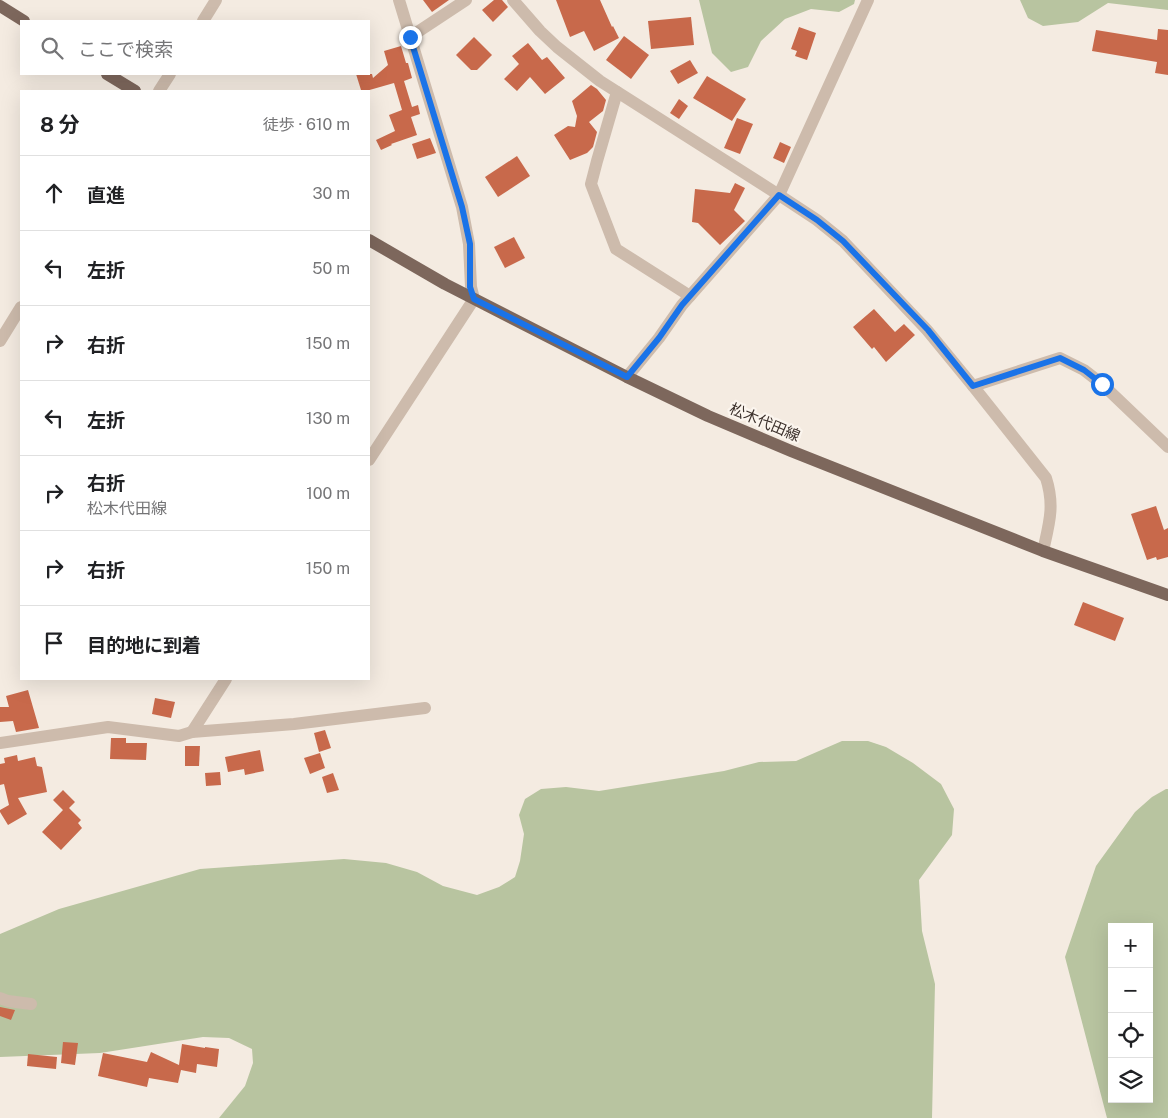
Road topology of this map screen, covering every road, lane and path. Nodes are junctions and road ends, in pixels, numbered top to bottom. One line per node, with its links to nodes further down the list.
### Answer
1 (216, 0): 8 (street)
2 (399, 0): 9 (street)
3 (466, 0): 9 (street)
4 (513, 0): 14 (street)
5 (868, 0): 15 (street)
6 (0, 6): 7 (main road)
7 (22, 20)
8 (204, 20)
9 (410, 37): 18 (street)
10 (109, 75): 12 (main road)
11 (169, 75): 13 (street)
12 (132, 90)
13 (160, 90)
14 (617, 92): 15 (street); 17 (street)
15 (779, 195): 17 (street); 22 (street)
16 (370, 241): 18 (main road, 松木代田線)
17 (690, 296): 21 (street)
18 (474, 299): 21 (main road, 松木代田線); 24 (street)
19 (20, 309): 20 (street)
20 (0, 341)
21 (627, 377): 25 (main road, 松木代田線)
22 (973, 386): 23 (street); 25 (street)
23 (1168, 447)
24 (370, 458)
25 (1043, 551): 26 (main road, 松木代田線)
26 (1168, 595)
27 (225, 680): 29 (street)
28 (424, 708): 29 (street)
29 (192, 732): 30 (street)
30 (0, 743)
31 (0, 998): 32 (street)
32 (31, 1004)

